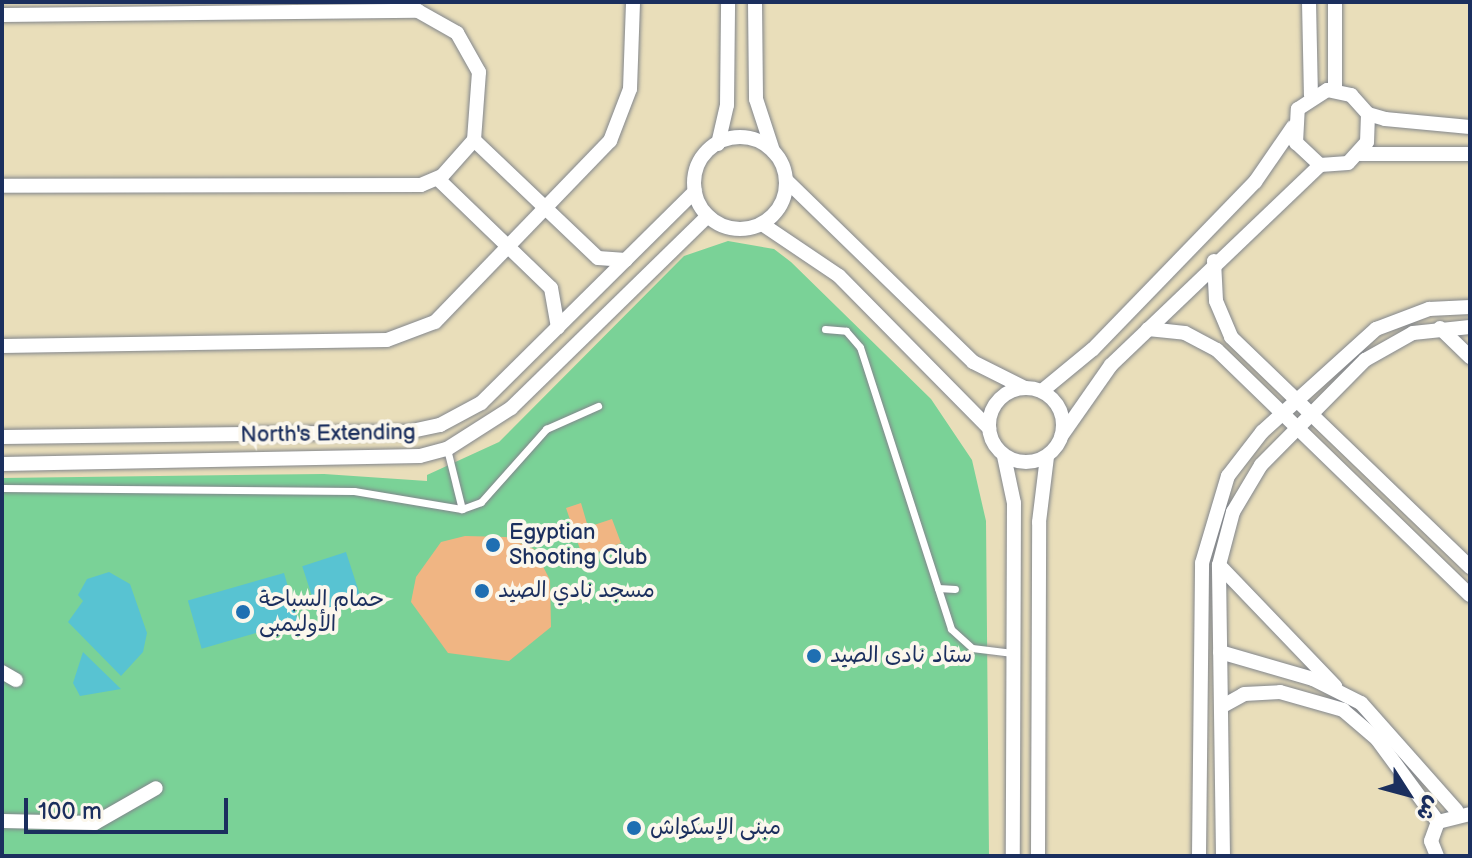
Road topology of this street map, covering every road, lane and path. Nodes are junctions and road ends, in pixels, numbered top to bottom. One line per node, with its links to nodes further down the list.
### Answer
1 (633, 2): 22 (street)
2 (728, 2): 13 (street)
3 (755, 2): 14 (street)
4 (1309, 2): 8 (street)
5 (1335, 2): 7 (street)
6 (2, 15): 12 (street)
7 (1335, 89): 8 (street); 9 (street)
8 (1311, 95): 10 (street)
9 (1368, 114): 11 (street); 15 (street)
10 (1293, 127): 17 (street); 37 (street)
11 (1470, 127)
12 (474, 140): 18 (street); 22 (street)
13 (718, 144): 14 (street); 21 (street)
14 (773, 151): 19 (street)
15 (1360, 154): 16 (street); 17 (street)
16 (1470, 154)
17 (1320, 165): 27 (street)
18 (438, 179): 20 (street); 25 (street)
19 (786, 180): 24 (street); 36 (street)
20 (2, 186)
21 (695, 191): 23 (street); 26 (street)
22 (548, 208): 25 (street); 26 (street)
23 (708, 216): 24 (street); 47 (street, North's Extending)
24 (762, 224): 43 (street)
25 (510, 248): 29 (street); 34 (street)
26 (626, 260): 29 (street)
27 (1214, 261): 33 (street); 38 (street)
28 (1470, 307): 38 (street)
29 (558, 327): 42 (street)
30 (1470, 327): 31 (street)
31 (1440, 328): 35 (street); 41 (street)
32 (825, 329): 55 (lane)
33 (1148, 329): 40 (street); 45 (street)
34 (2, 346)
35 (1470, 357)
36 (1025, 388): 37 (street); 43 (street)
37 (1042, 391): 45 (street)
38 (1296, 400): 40 (street); 41 (street)
39 (598, 406): 52 (lane)
40 (1282, 413): 44 (street); 74 (street)
41 (1311, 414): 44 (street); 54 (street)
42 (440, 425): 46 (street); 47 (street)
43 (989, 428): 48 (street)
44 (1297, 428): 53 (street); 57 (street)
45 (1062, 435): 49 (street)
46 (7, 437): 50 (street)
47 (447, 449): 50 (street, North's Extending); 52 (lane)
48 (1004, 456): 49 (street); 60 (street)
49 (1047, 457): 58 (street)
50 (8, 464)
51 (2, 488): 52 (lane)
52 (462, 509)
53 (1219, 565): 59 (street); 64 (street)
54 (1470, 567)
55 (938, 588): 56 (lane); 60 (lane)
56 (955, 589)
57 (1470, 595)
58 (1038, 652): 60 (street); 73 (street)
59 (1220, 652): 61 (street); 66 (street)
60 (1014, 653): 72 (street)
61 (1258, 668): 64 (street); 65 (street)
62 (2, 672): 63 (street)
63 (16, 680)
64 (1338, 689): 68 (street)
65 (1258, 693): 66 (street); 70 (street)
66 (1221, 707): 75 (street)
67 (156, 788): 69 (street)
68 (1463, 813): 70 (street)
69 (2, 821)
70 (1438, 822): 71 (street)
71 (1430, 853)
72 (1013, 856)
73 (1038, 856)
74 (1199, 856)
75 (1223, 856)

